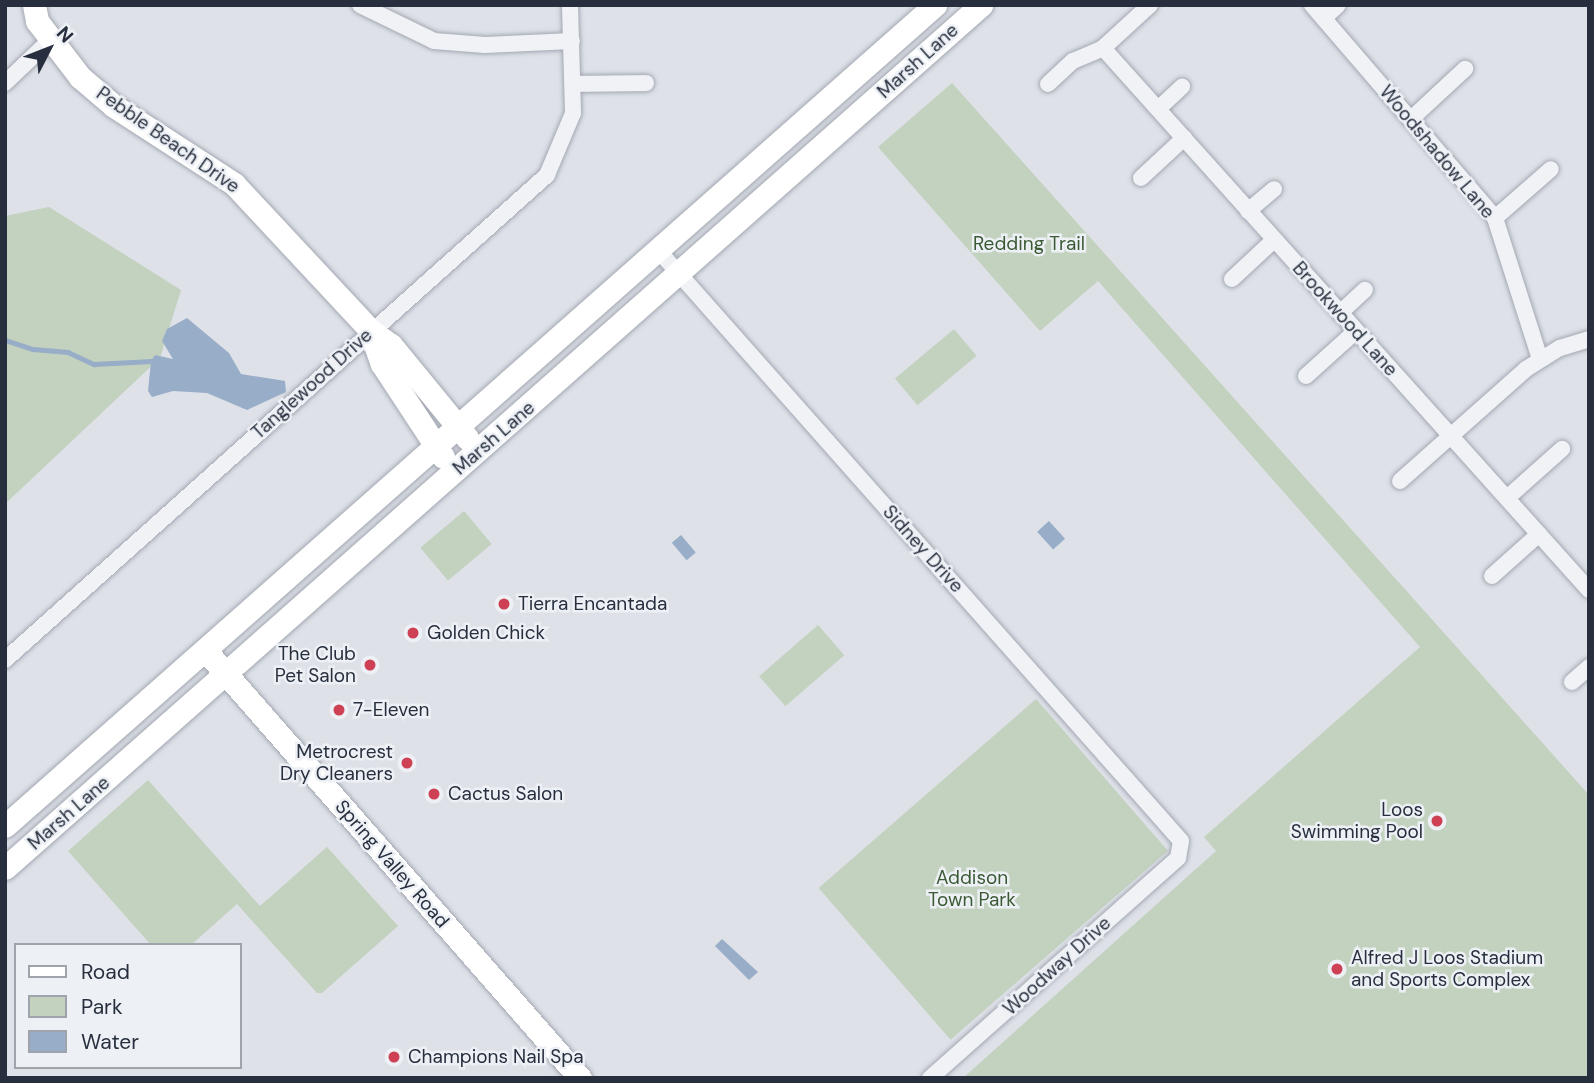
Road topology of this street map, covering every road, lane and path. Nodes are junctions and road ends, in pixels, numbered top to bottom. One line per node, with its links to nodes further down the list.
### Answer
1 (34, 5): 10 (main road, Pebble Beach Drive)
2 (360, 5): 11 (street)
3 (570, 5): 11 (street, Tanglewood Drive)
4 (935, 5): 28 (main road, Marsh Lane)
5 (981, 5): 29 (main road, Marsh Lane)
6 (1150, 5): 12 (street)
7 (1312, 5): 9 (street, Woodshadow Lane)
8 (1338, 5): 9 (street)
9 (1324, 18): 20 (street, Woodshadow Lane)
10 (50, 40): 14 (street); 33 (main road, Pebble Beach Drive)
11 (572, 41): 15 (street, Tanglewood Drive)
12 (1103, 48): 17 (street); 19 (street, Brookwood Lane)
13 (1465, 69): 20 (street)
14 (5, 83)
15 (575, 83): 16 (street); 33 (street, Tanglewood Drive)
16 (646, 83)
17 (1048, 84)
18 (1182, 87): 19 (street)
19 (1158, 109): 21 (street, Brookwood Lane)
20 (1410, 118): 26 (street, Woodshadow Lane)
21 (1184, 138): 23 (street); 25 (street, Brookwood Lane)
22 (1551, 169): 26 (street)
23 (1141, 178)
24 (1274, 189): 25 (street)
25 (1248, 211): 27 (street, Brookwood Lane)
26 (1495, 218): 36 (street, Woodshadow Lane)
27 (1274, 240): 30 (street); 32 (street, Brookwood Lane)
28 (658, 250): 29 (street, Sidney Drive); 38 (main road, Marsh Lane)
29 (678, 274): 42 (main road, Marsh Lane); 55 (street, Sidney Drive)
30 (1232, 279)
31 (1365, 290): 32 (street)
32 (1340, 313): 34 (street, Brookwood Lane)
33 (370, 330): 38 (main road, Pebble Beach Drive); 40 (main road, Pebble Beach Drive); 50 (street, Tanglewood Drive)
34 (1356, 331): 37 (street); 39 (street, Brookwood Lane)
35 (1589, 339): 36 (street)
36 (1540, 359): 39 (street)
37 (1306, 376)
38 (458, 426): 40 (main road, Marsh Lane); 42 (main road, Pebble Beach Drive)
39 (1451, 436): 44 (street); 45 (street, Brookwood Lane)
40 (434, 448): 43 (main road, Pebble Beach Drive); 49 (main road, Marsh Lane)
41 (1562, 449): 45 (street)
42 (479, 452): 43 (main road, Marsh Lane)
43 (456, 472): 52 (main road, Marsh Lane)
44 (1400, 481)
45 (1507, 499): 46 (street, Brookwood Lane)
46 (1539, 534): 47 (street); 48 (street, Brookwood Lane)
47 (1492, 576)
48 (1589, 590)
49 (205, 650): 52 (main road, Spring Valley Road); 54 (main road, Marsh Lane)
50 (5, 660)
51 (1589, 667): 53 (street)
52 (226, 674): 56 (main road, Marsh Lane); 57 (main road, Spring Valley Road)
53 (1572, 682)
54 (5, 826)
55 (1181, 852): 58 (street, Woodway Drive)
56 (5, 868)
57 (580, 1078)
58 (930, 1078)

